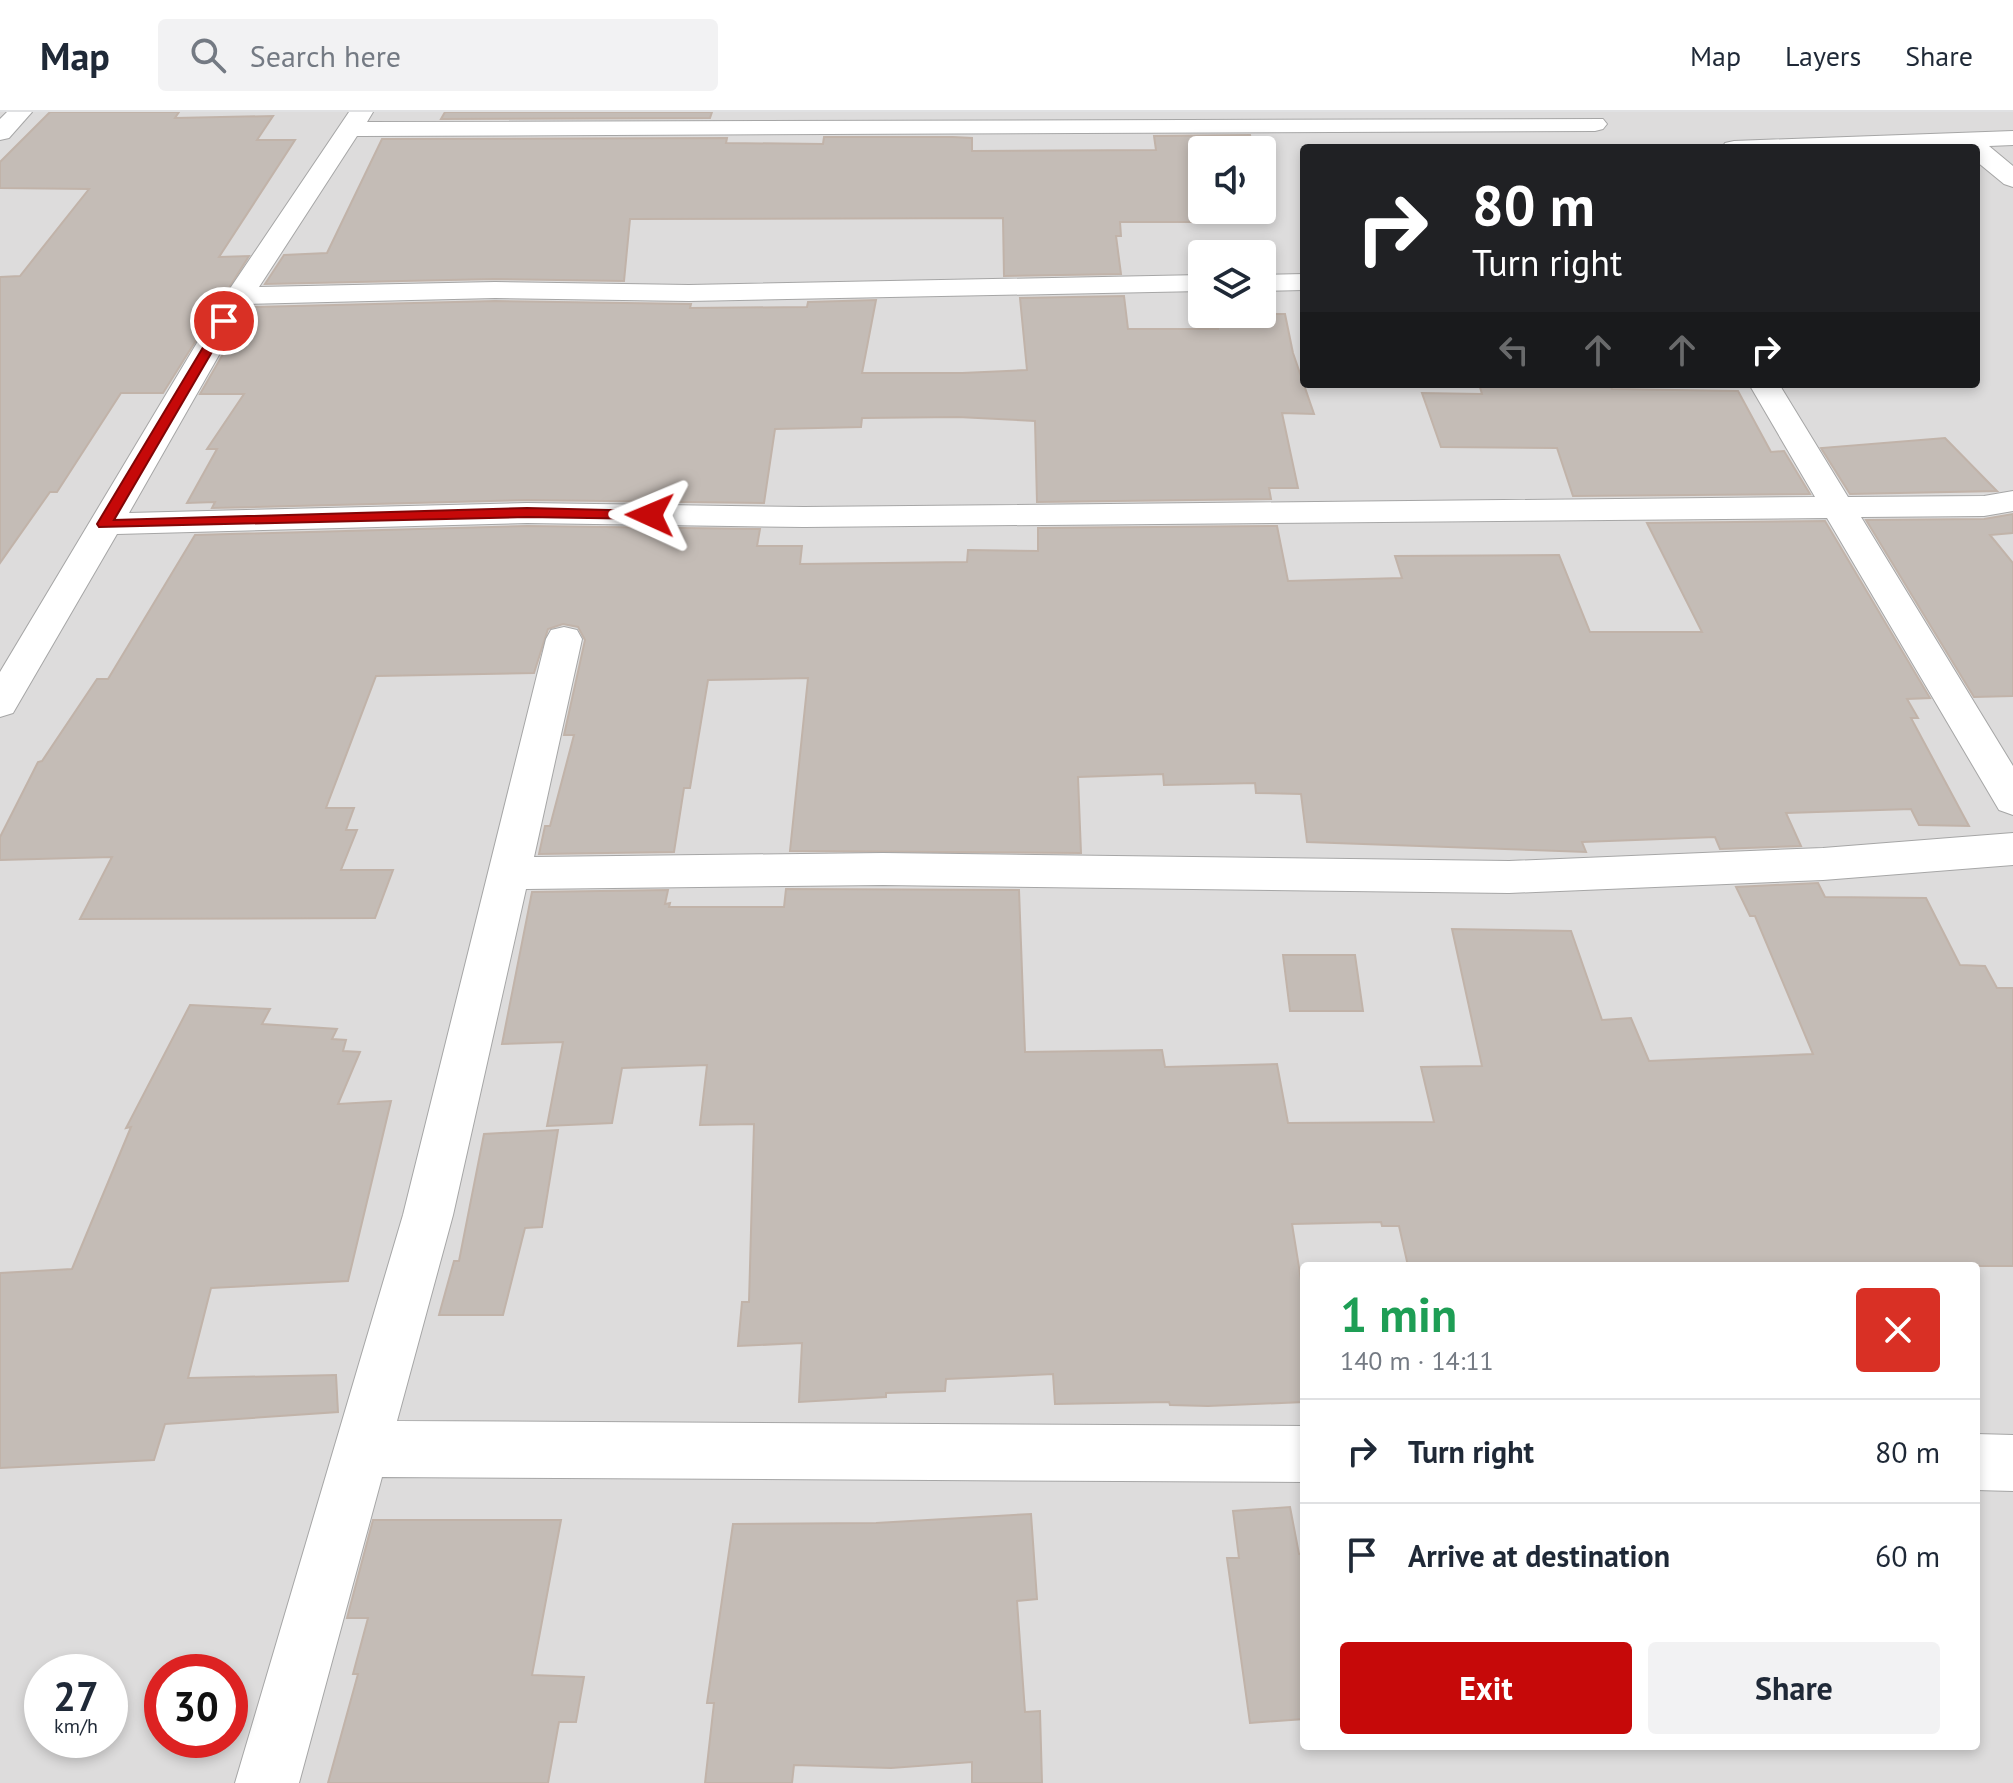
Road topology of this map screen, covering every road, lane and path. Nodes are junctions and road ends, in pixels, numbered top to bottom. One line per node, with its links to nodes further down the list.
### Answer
1 (20, 112): 6 (street)
2 (1269, 119): 3 (street); 5 (street)
3 (357, 121): 15 (street)
4 (1946, 121): 8 (street)
5 (1597, 125)
6 (0, 133)
7 (2013, 138): 9 (street)
8 (1971, 144)
9 (1978, 144)
10 (1980, 152): 11 (street)
11 (2013, 179)
12 (1300, 282): 14 (street)
13 (1188, 283): 15 (street)
14 (1276, 283)
15 (239, 296): 19 (street)
16 (1766, 388): 18 (street)
17 (2013, 501): 18 (street)
18 (1836, 507): 19 (street); 22 (street)
19 (104, 524): 21 (street)
20 (564, 639): 24 (street)
21 (0, 704)
22 (2013, 800)
23 (2013, 849): 24 (street)
24 (508, 873): 25 (street)
25 (362, 1449): 26 (street); 29 (street)
26 (1300, 1454)
27 (1980, 1462): 28 (street)
28 (2013, 1463)
29 (267, 1783)

